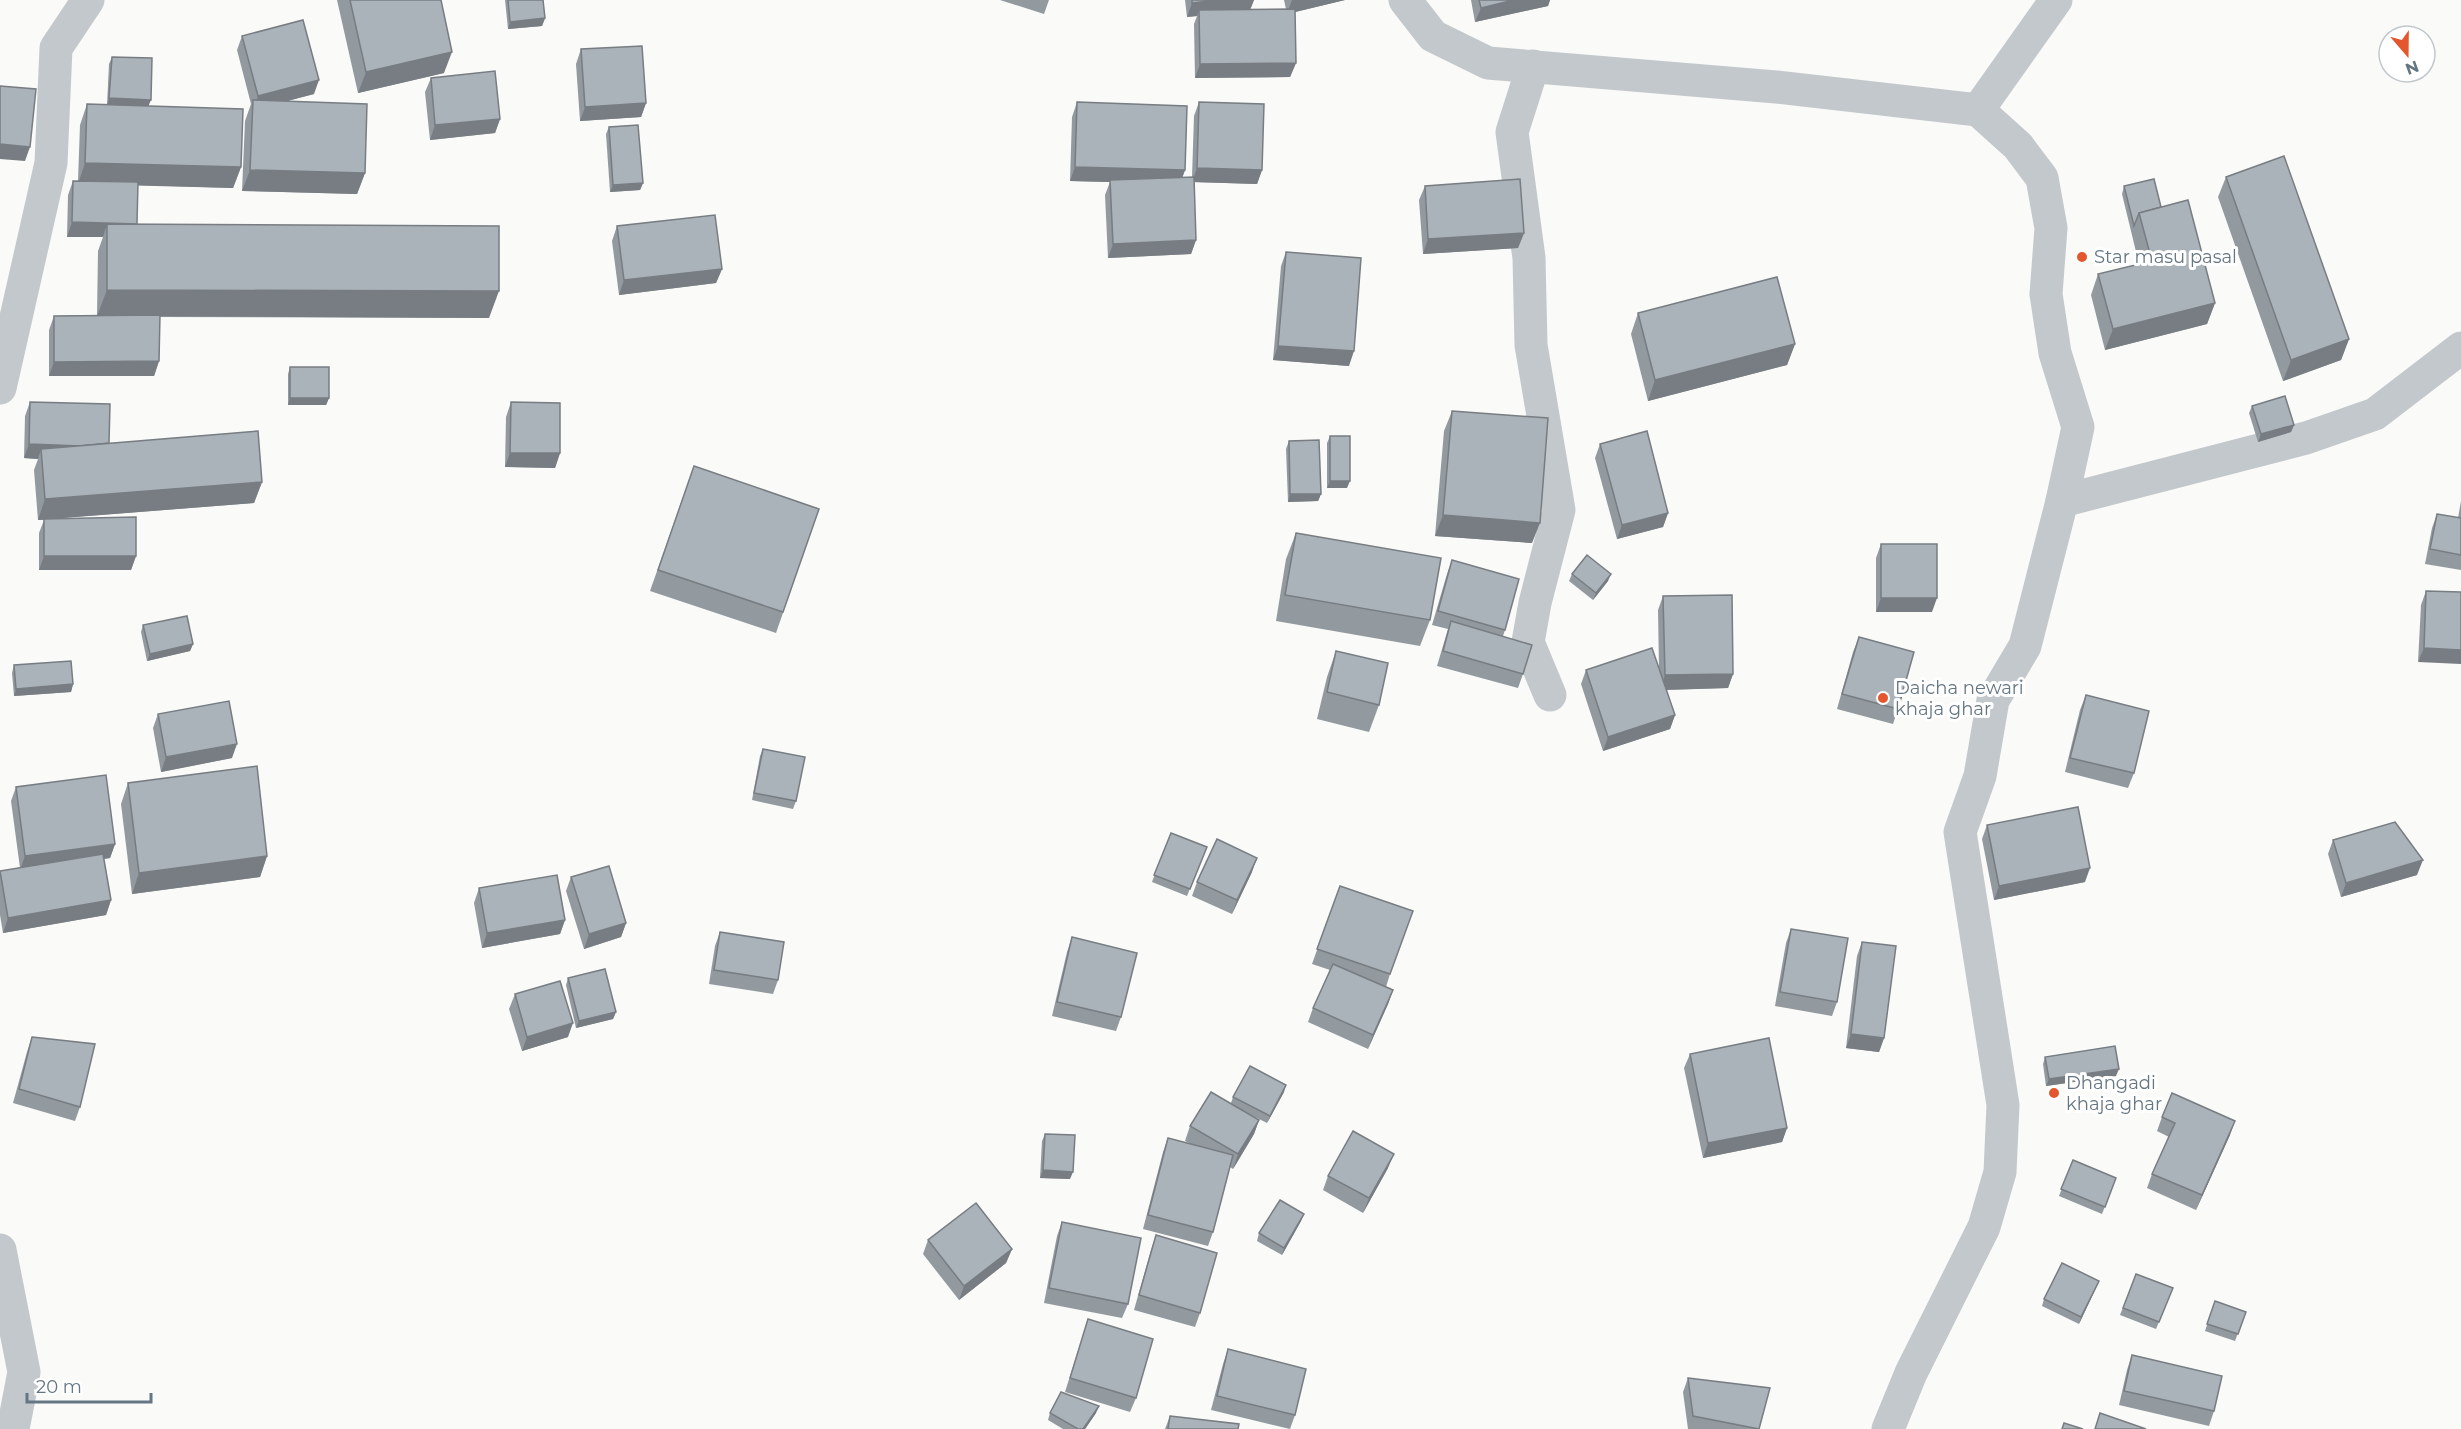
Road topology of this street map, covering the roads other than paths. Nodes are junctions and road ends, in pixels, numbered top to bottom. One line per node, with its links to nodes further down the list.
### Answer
1 (88, 0): 7 (street)
2 (1405, 0): 4 (street)
3 (2056, 0): 5 (street)
4 (1533, 66): 5 (street); 9 (street)
5 (1978, 110): 8 (street)
6 (2461, 348): 8 (street)
7 (0, 388)
8 (2062, 501): 12 (street)
9 (1550, 694)
10 (0, 1250): 11 (street)
11 (13, 1429)
12 (1888, 1429)

